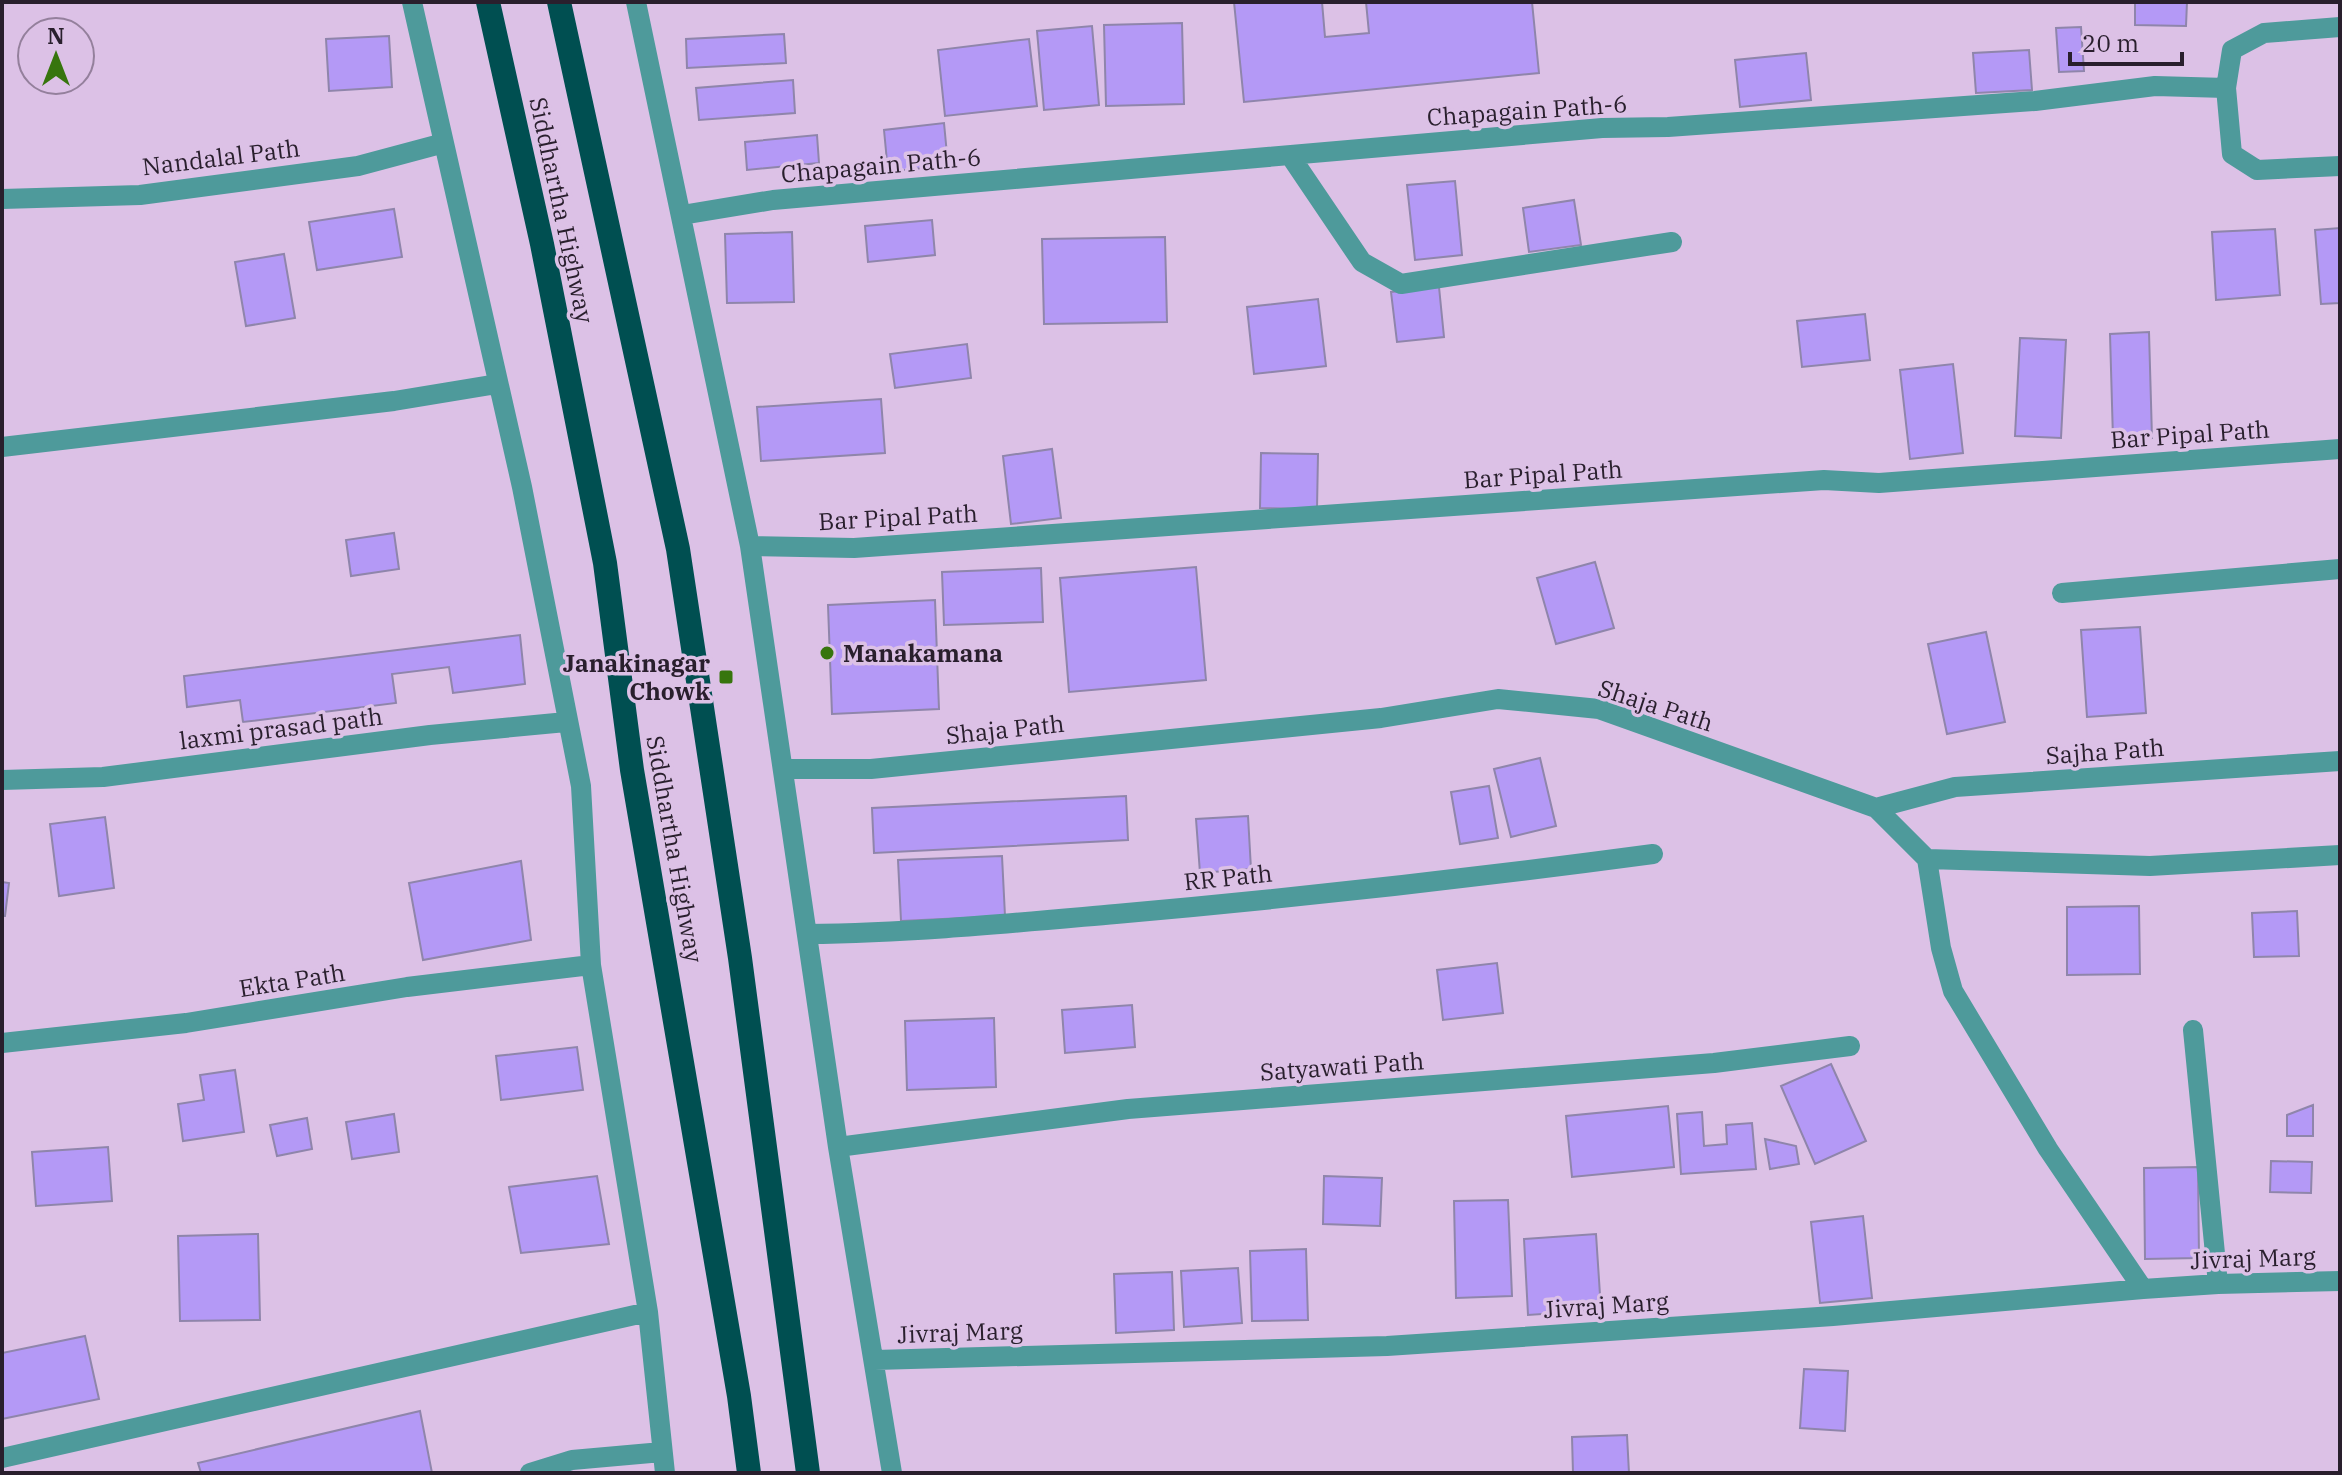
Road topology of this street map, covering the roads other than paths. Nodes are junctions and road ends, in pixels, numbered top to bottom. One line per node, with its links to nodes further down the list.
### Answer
1 (412, 2): 7 (street)
2 (488, 2): 42 (highway, Siddhartha Highway)
3 (559, 2): 43 (highway, Siddhartha Highway)
4 (638, 3): 11 (street)
5 (2340, 27): 6 (street)
6 (2226, 88): 8 (street, Chapagain Path-6); 9 (street)
7 (444, 143): 10 (street, Nandalal Path); 13 (street)
8 (1291, 157): 11 (street, Chapagain Path-6); 12 (street)
9 (2340, 166)
10 (2, 199)
11 (682, 215): 16 (street)
12 (1672, 242)
13 (497, 384): 14 (street); 19 (street)
14 (2, 447)
15 (2340, 449): 16 (street, Bar Pipal Path)
16 (750, 546): 21 (street)
17 (2340, 569): 18 (street)
18 (2062, 593)
19 (566, 722): 22 (street, laxmi prasad path); 28 (street)
20 (2340, 761): 23 (street, Sajha Path)
21 (784, 769): 23 (street, Shaja Path); 27 (street)
22 (2, 780)
23 (1876, 808): 26 (street, Shaja Path)
24 (1653, 854): 27 (street, RR Path)
25 (2340, 855): 26 (street)
26 (1927, 859): 35 (street)
27 (807, 934): 32 (street)
28 (591, 965): 30 (street, Ekta Path); 36 (street)
29 (2193, 1030): 34 (street)
30 (2, 1043)
31 (1850, 1046): 32 (street, Satyawati Path)
32 (838, 1147): 37 (street)
33 (2340, 1281): 34 (street, Jivraj Marg)
34 (2218, 1284): 35 (street, Jivraj Marg)
35 (2143, 1289): 37 (street, Jivraj Marg)
36 (648, 1312): 38 (street); 39 (street)
37 (875, 1360): 44 (street)
38 (662, 1452): 40 (street); 41 (street)
39 (2, 1458)
40 (530, 1473)
41 (665, 1473)
42 (749, 1473)
43 (808, 1473)
44 (892, 1473)

